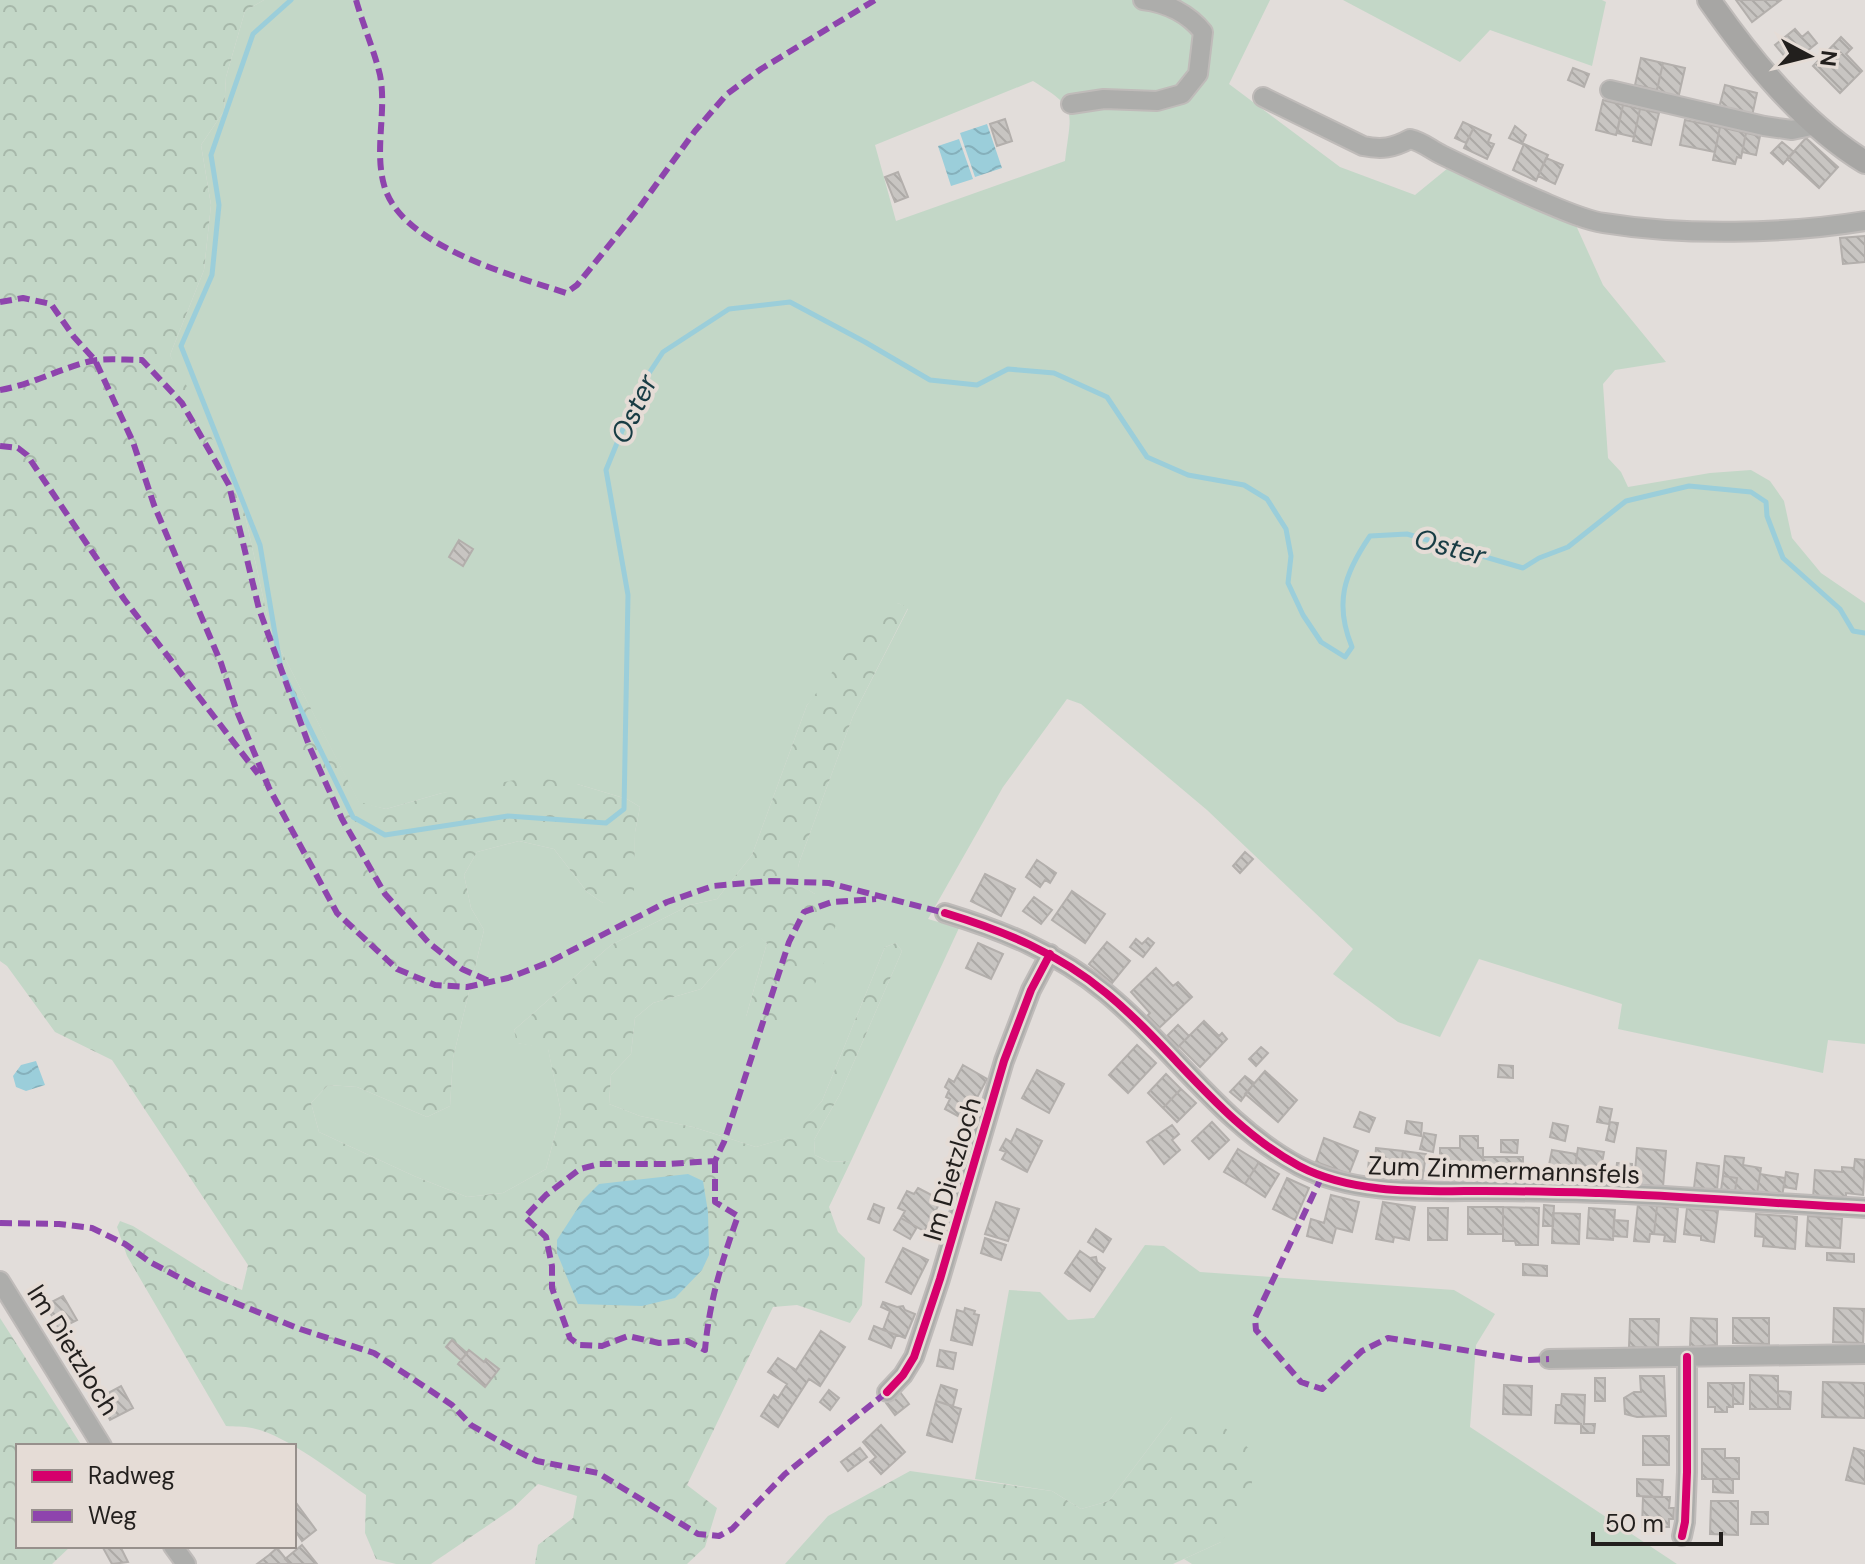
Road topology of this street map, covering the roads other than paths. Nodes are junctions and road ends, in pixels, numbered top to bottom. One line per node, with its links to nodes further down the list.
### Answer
1 (1143, 0): 5 (street)
2 (1709, 0): 6 (main road)
3 (1610, 90): 6 (street)
4 (1263, 97): 8 (street)
5 (1071, 104)
6 (1816, 125): 7 (main road)
7 (1865, 162)
8 (1865, 221)
9 (945, 913): 10 (street, Zum Zimmermannsfels)
10 (1050, 954): 11 (street, Zum Zimmermannsfels); 16 (street, Im Dietzloch)
11 (1865, 1208)
12 (0, 1281): 17 (street, Im Dietzloch)
13 (1865, 1354): 14 (street)
14 (1687, 1357): 15 (street); 18 (street)
15 (1549, 1359)
16 (887, 1392)
17 (101, 1444)
18 (1682, 1536)

